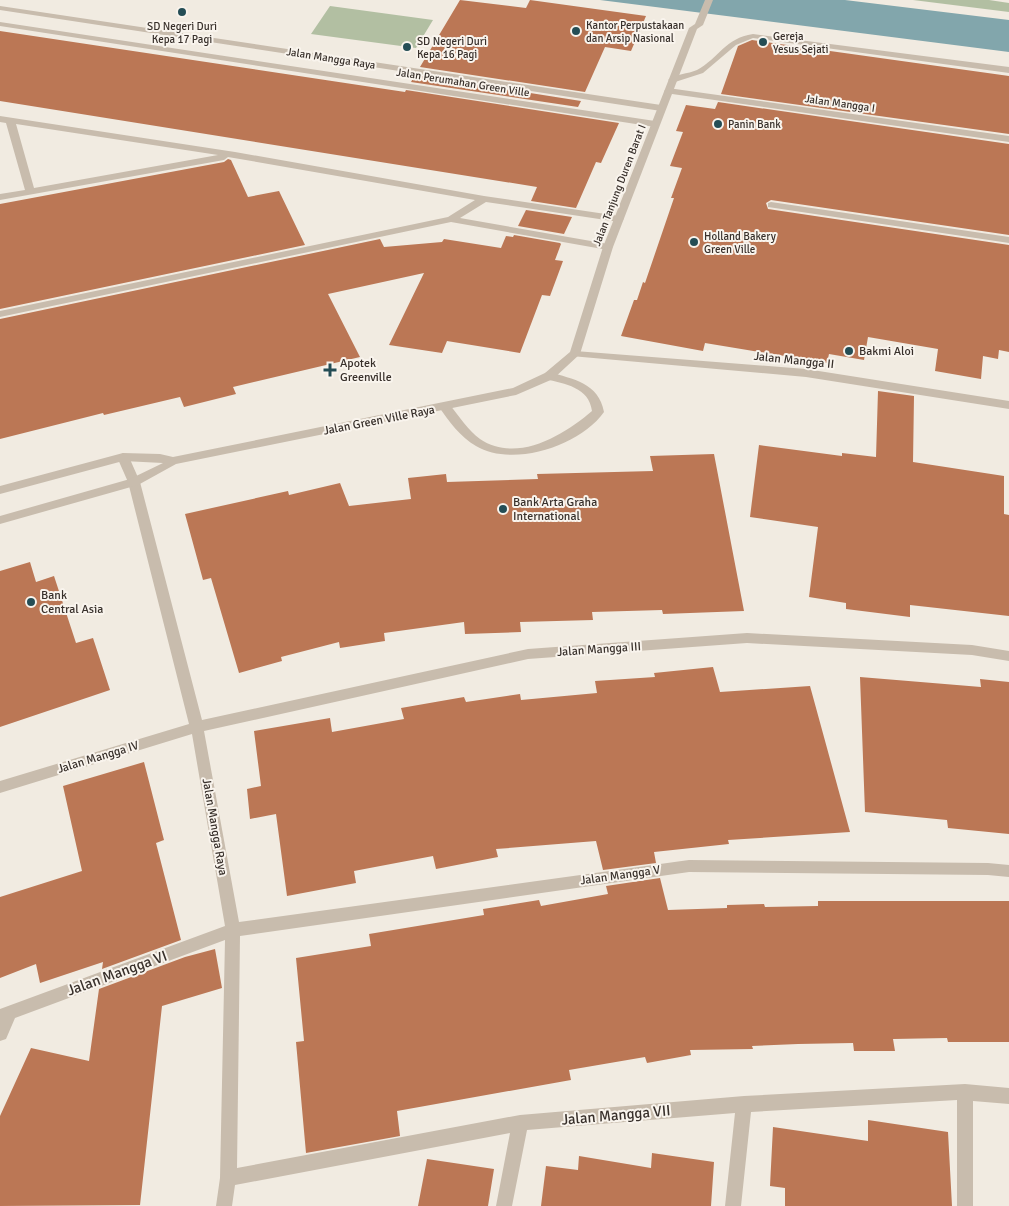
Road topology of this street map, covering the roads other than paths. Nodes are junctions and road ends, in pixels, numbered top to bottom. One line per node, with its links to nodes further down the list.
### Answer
1 (701, 0): 5 (street, Jalan Tanjung Duren Barat I)
2 (709, 0): 5 (street, Jalan Tanjung Duren Barat I)
3 (0, 8): 9 (street, Jalan Mangga Raya)
4 (0, 24): 12 (street, Jalan Perumahan Green Ville)
5 (695, 26): 7 (street, Jalan Tanjung Duren Barat I)
6 (1009, 70): 7 (street)
7 (672, 80): 8 (street, Jalan Tanjung Duren Barat I)
8 (668, 92): 9 (street, Jalan Tanjung Duren Barat I); 13 (street, Jalan Mangga I)
9 (661, 108): 12 (street, Jalan Tanjung Duren Barat I)
10 (0, 119): 11 (street)
11 (10, 120): 14 (street); 15 (street)
12 (655, 124): 20 (street, Jalan Tanjung Duren Barat I)
13 (1009, 139)
14 (234, 155): 15 (street); 17 (street)
15 (30, 192): 16 (street)
16 (0, 197)
17 (484, 199): 19 (street); 20 (street)
18 (772, 205): 21 (street)
19 (452, 219): 22 (street); 23 (street)
20 (619, 219): 22 (street, Jalan Tanjung Duren Barat I)
21 (1009, 240)
22 (608, 247): 24 (street, Jalan Tanjung Duren Barat I)
23 (0, 314)
24 (575, 354): 25 (street, Jalan Green Ville Raya); 26 (street, Jalan Mangga II)
25 (549, 376): 27 (street, Jalan Green Ville Raya); 27 (street)
26 (1009, 405)
27 (445, 407): 29 (street, Jalan Green Ville Raya)
28 (123, 457): 29 (street, Jalan Green Ville Raya); 30 (street, Jalan Mangga Raya); 31 (street, Jalan Green Ville Raya)
29 (173, 461): 30 (street, Jalan Green Ville Raya)
30 (134, 482): 32 (street, Jalan Green Ville Raya); 34 (street, Jalan Mangga Raya)
31 (0, 490)
32 (0, 520)
33 (1009, 656): 34 (street, Jalan Mangga III)
34 (197, 727): 35 (street, Jalan Mangga IV); 37 (street, Jalan Mangga Raya)
35 (0, 787)
36 (1009, 871): 37 (street, Jalan Mangga V)
37 (233, 930): 38 (street, Jalan Mangga VI); 44 (street, Jalan Mangga Raya)
38 (5, 1014): 39 (street)
39 (0, 1034)
40 (965, 1092): 41 (street, Jalan Mangga VII); 42 (street, Jalan Mangga VII); 48 (street)
41 (1009, 1096)
42 (744, 1104): 43 (street, Jalan Mangga VII); 47 (street)
43 (520, 1123): 44 (street, Jalan Mangga VII); 46 (street)
44 (228, 1178): 45 (street, Jalan Mangga Raya)
45 (224, 1206)
46 (504, 1206)
47 (734, 1206)
48 (965, 1206)

